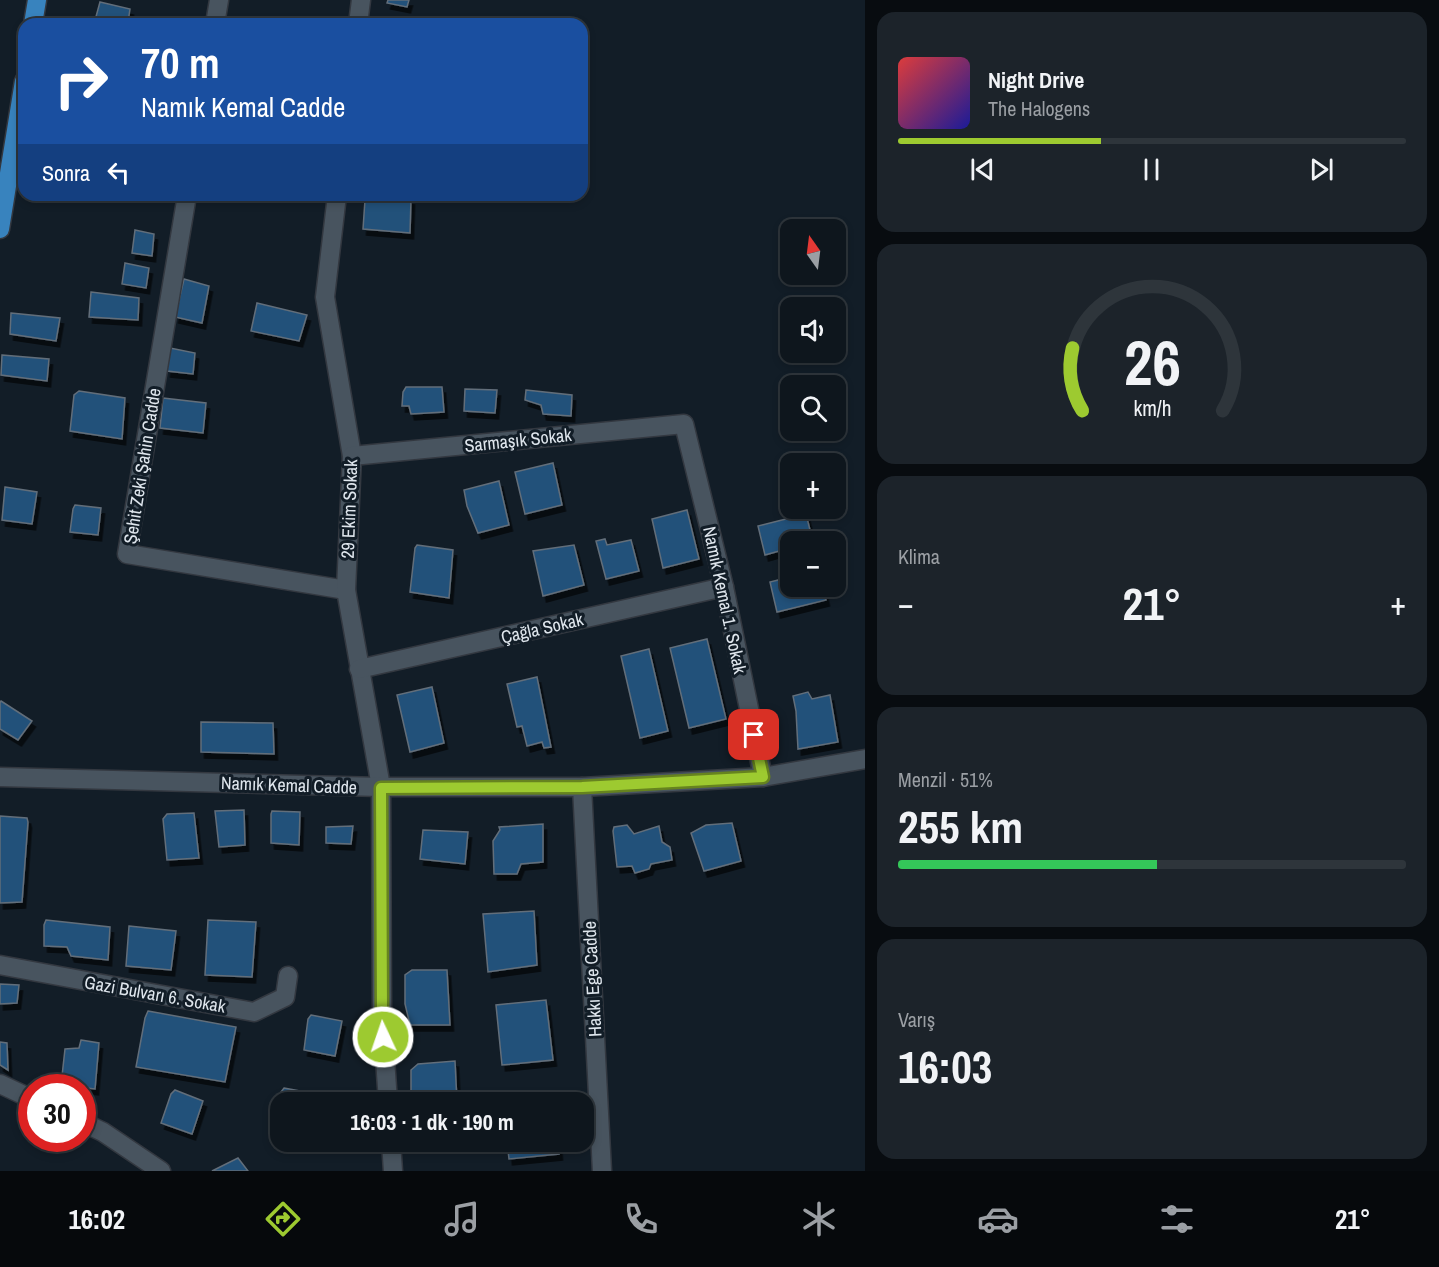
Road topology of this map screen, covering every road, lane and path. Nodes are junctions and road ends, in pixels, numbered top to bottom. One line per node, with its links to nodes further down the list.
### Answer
1 (37, 0): 4 (main road)
2 (219, 0): 5 (street)
3 (361, 0): 6 (street)
4 (34, 18)
5 (216, 18)
6 (359, 18)
7 (18, 118): 10 (main road)
8 (186, 201): 14 (street, Şehit Zeki Şahin Cadde)
9 (336, 201): 12 (street, 29 Ekim Sokak)
10 (0, 229)
11 (684, 424): 12 (street, Sarmaşık Sokak); 13 (street, Namık Kemal 1. Sokak)
12 (352, 456): 14 (street, 29 Ekim Sokak)
13 (724, 587): 15 (street, Çağla Sokak); 18 (street, Namık Kemal 1. Sokak)
14 (346, 590): 15 (street, 29 Ekim Sokak)
15 (359, 669): 20 (street, 29 Ekim Sokak)
16 (864, 759): 18 (street, Namık Kemal Cadde)
17 (0, 777): 20 (street, Namık Kemal Cadde)
18 (763, 777): 19 (street, Namık Kemal Cadde)
19 (582, 787): 20 (street, Namık Kemal Cadde); 30 (street, Hakkı Ege Cadde)
20 (381, 788): 25 (street, 29 Ekim Sokak)
21 (0, 965): 22 (street, Gazi Bulvarı 6. Sokak)
22 (288, 976)
23 (0, 1084): 24 (street)
24 (18, 1092)
25 (387, 1092)
26 (96, 1128): 28 (street)
27 (392, 1152): 29 (street)
28 (161, 1171)
29 (393, 1171)
30 (602, 1171)

